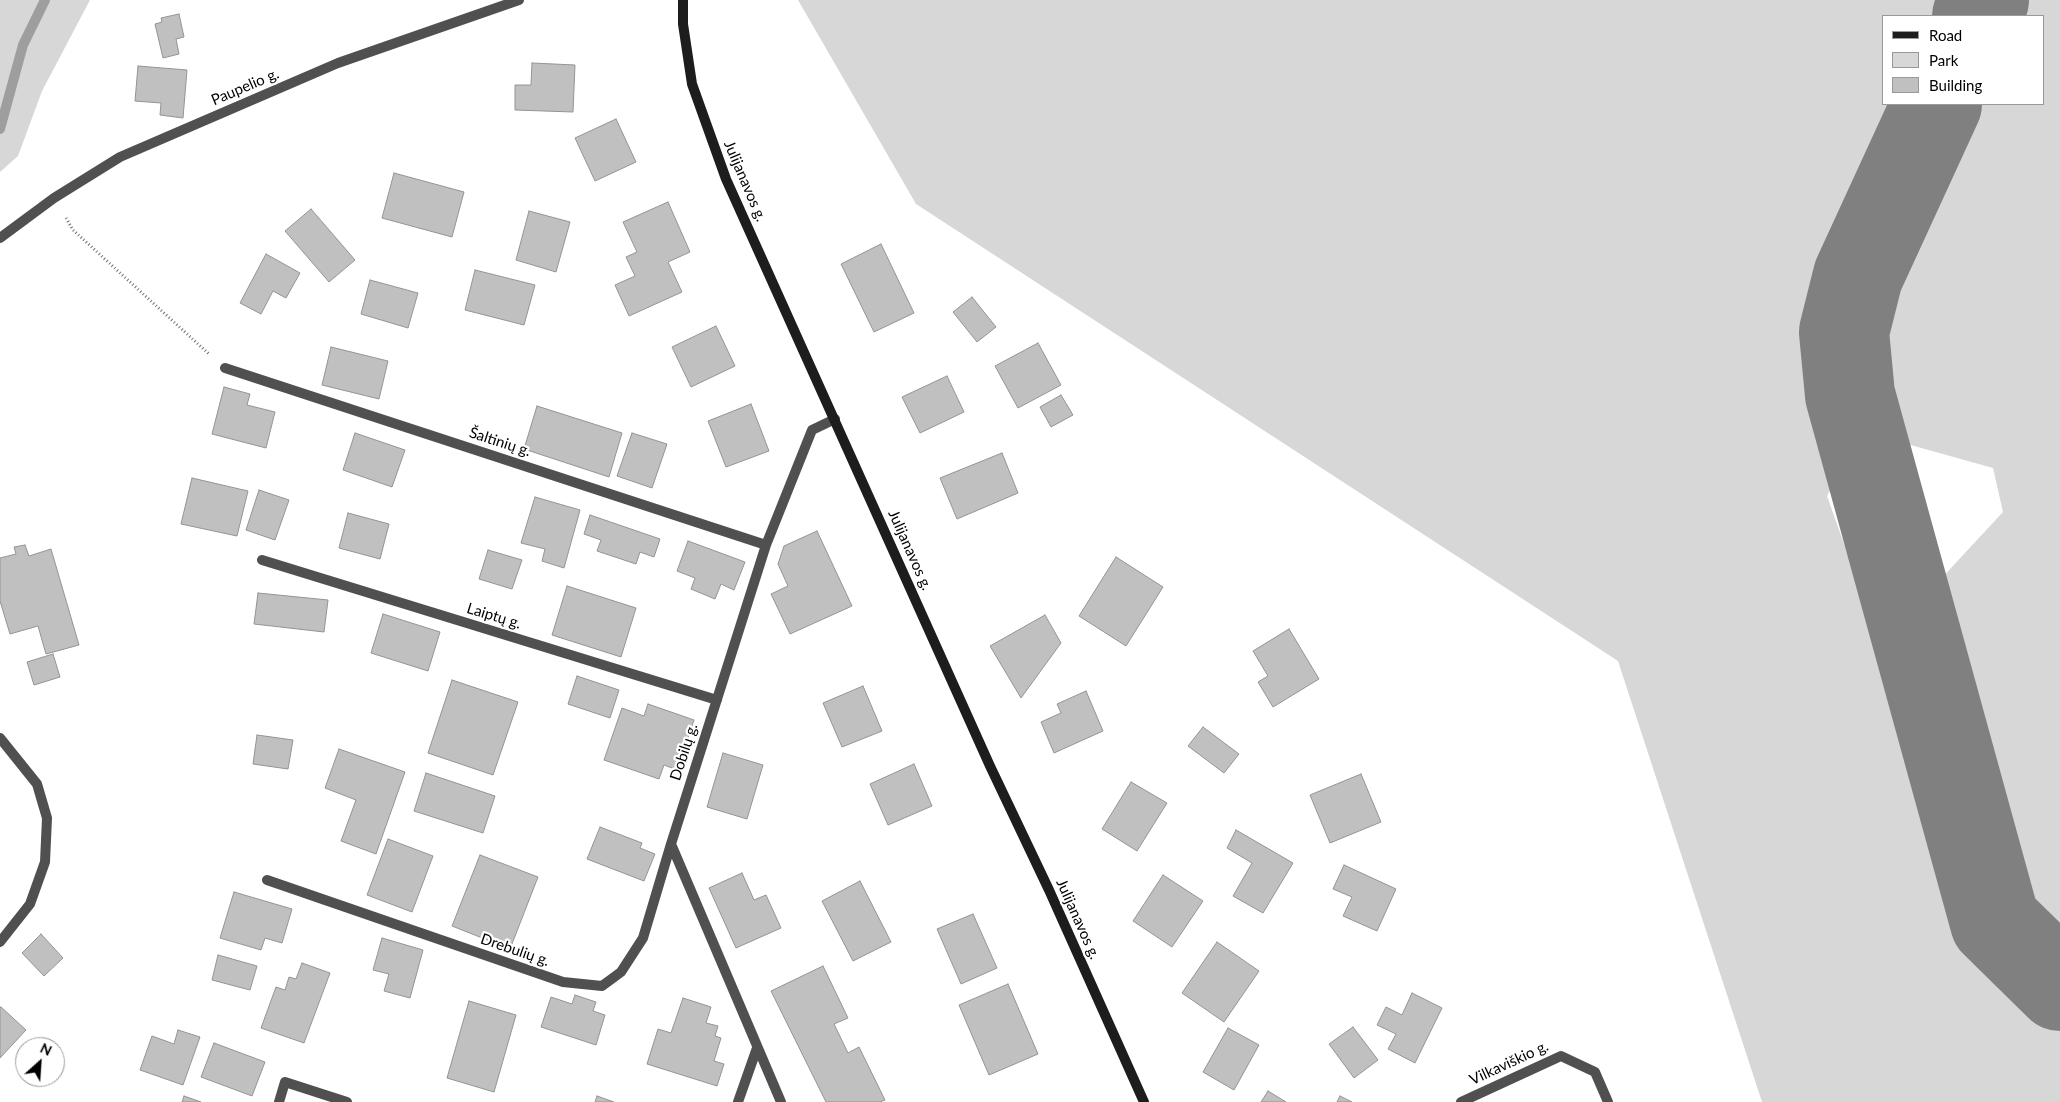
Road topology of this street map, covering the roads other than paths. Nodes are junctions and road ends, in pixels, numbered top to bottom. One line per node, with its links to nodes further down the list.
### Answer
1 (519, 0): 3 (street, Paupelio g.)
2 (683, 0): 5 (main road, Julijanavos g.)
3 (0, 238)
4 (225, 368): 6 (street, Šaltinių g.)
5 (835, 419): 6 (street, Dobilų g.); 18 (main road, Julijanavos g.)
6 (766, 545): 8 (street, Dobilų g.)
7 (262, 560): 8 (street, Laiptų g.)
8 (717, 700): 10 (street, Dobilų g.)
9 (0, 738): 12 (street)
10 (671, 844): 11 (street, Drebulių g.); 13 (street)
11 (267, 880)
12 (0, 942)
13 (757, 1048): 16 (street); 17 (street)
14 (279, 1102): 15 (street)
15 (347, 1102)
16 (738, 1102)
17 (781, 1102)
18 (1144, 1102)
19 (1462, 1102): 20 (street, Vilkaviškio g.)
20 (1608, 1102)

